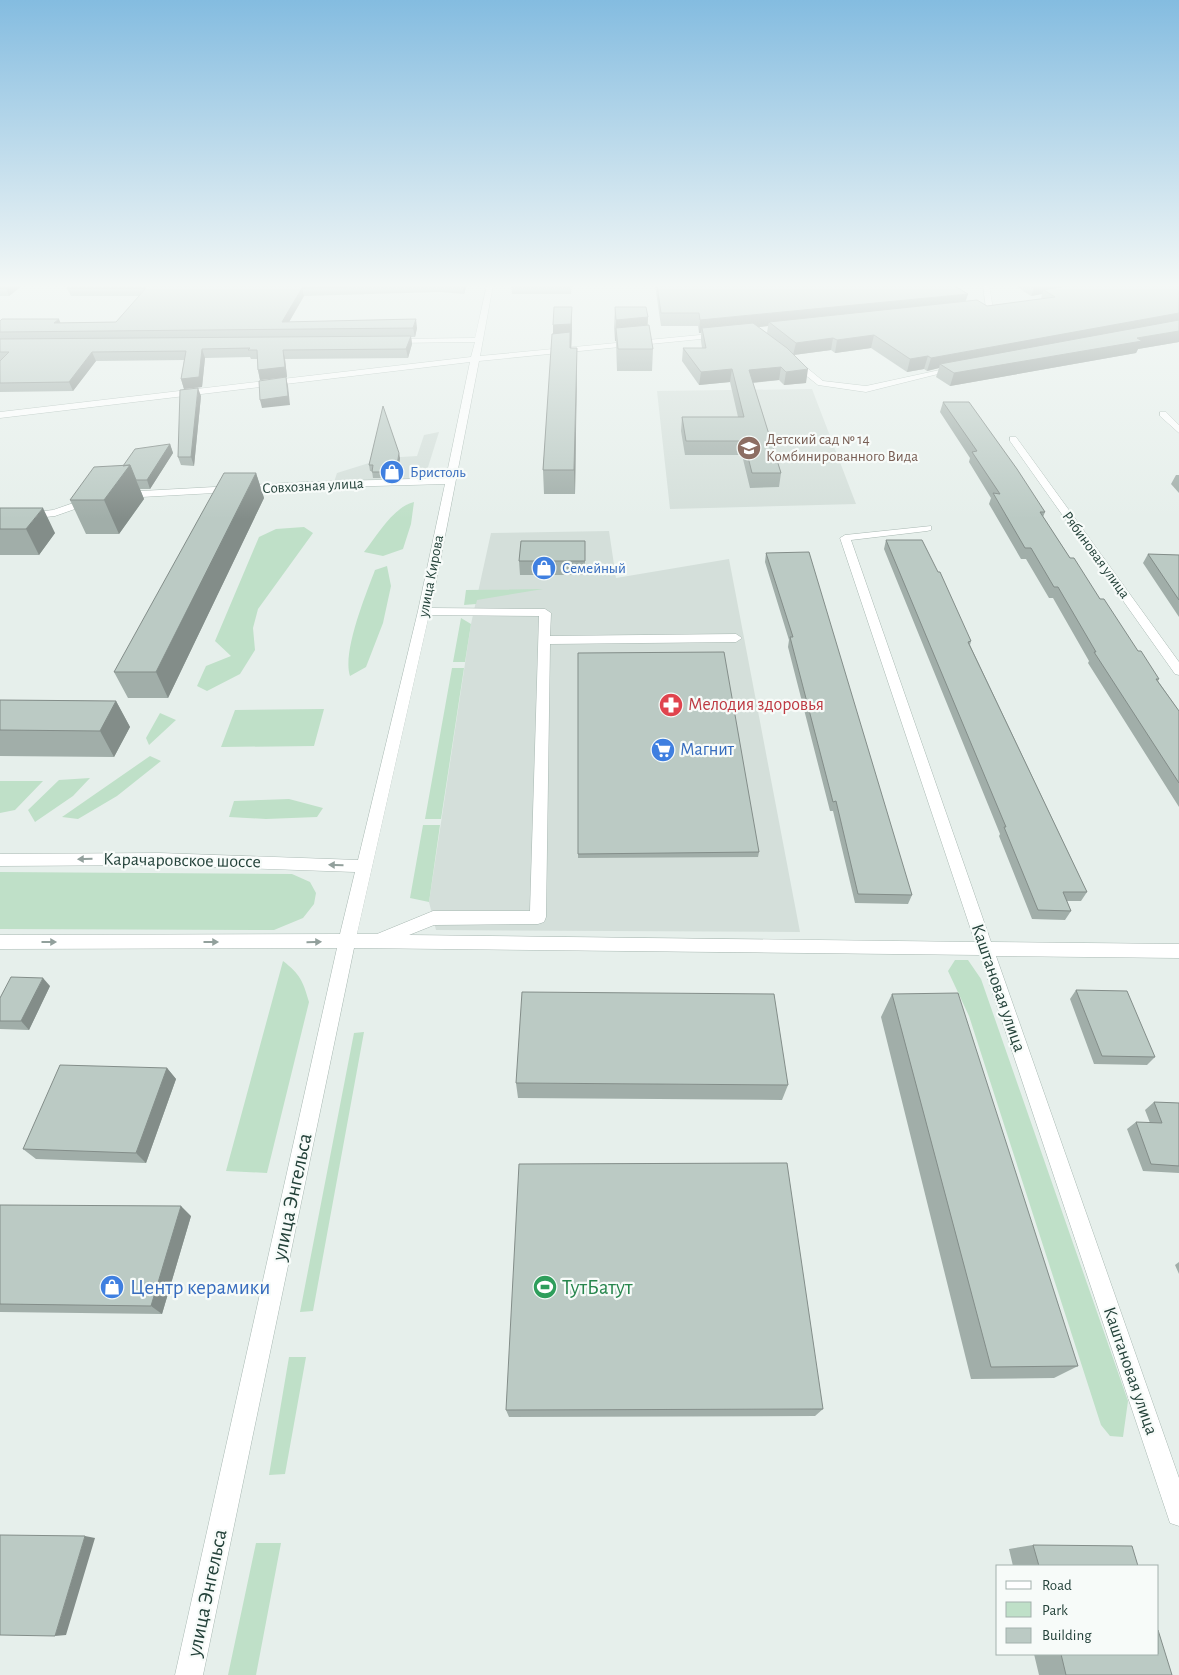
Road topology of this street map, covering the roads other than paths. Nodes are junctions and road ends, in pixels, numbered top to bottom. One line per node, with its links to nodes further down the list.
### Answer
1 (440, 363): 6 (street)
2 (474, 363): 9 (street, улица Кирова)
3 (796, 363): 4 (street)
4 (966, 367)
5 (1163, 414): 7 (street)
6 (0, 415)
7 (1179, 430)
8 (1013, 439): 15 (street, Рябиновая улица)
9 (450, 481): 10 (street, Совхозная улица); 12 (street, улица Кирова)
10 (0, 519)
11 (927, 528): 21 (street, Каштановая улица)
12 (424, 611): 14 (street); 17 (street, улица Кирова)
13 (736, 638): 14 (street)
14 (544, 640): 18 (street)
15 (1179, 671)
16 (0, 860): 17 (street, Карачаровское шоссе, one-way to 16)
17 (364, 866): 20 (street, улица Энгельса)
18 (375, 941): 20 (street); 21 (street)
19 (0, 942): 20 (street, one-way to 20)
20 (347, 942): 24 (street, улица Энгельса)
21 (985, 950): 22 (street); 23 (street, Каштановая улица)
22 (1179, 951)
23 (1179, 1514)
24 (189, 1675)

